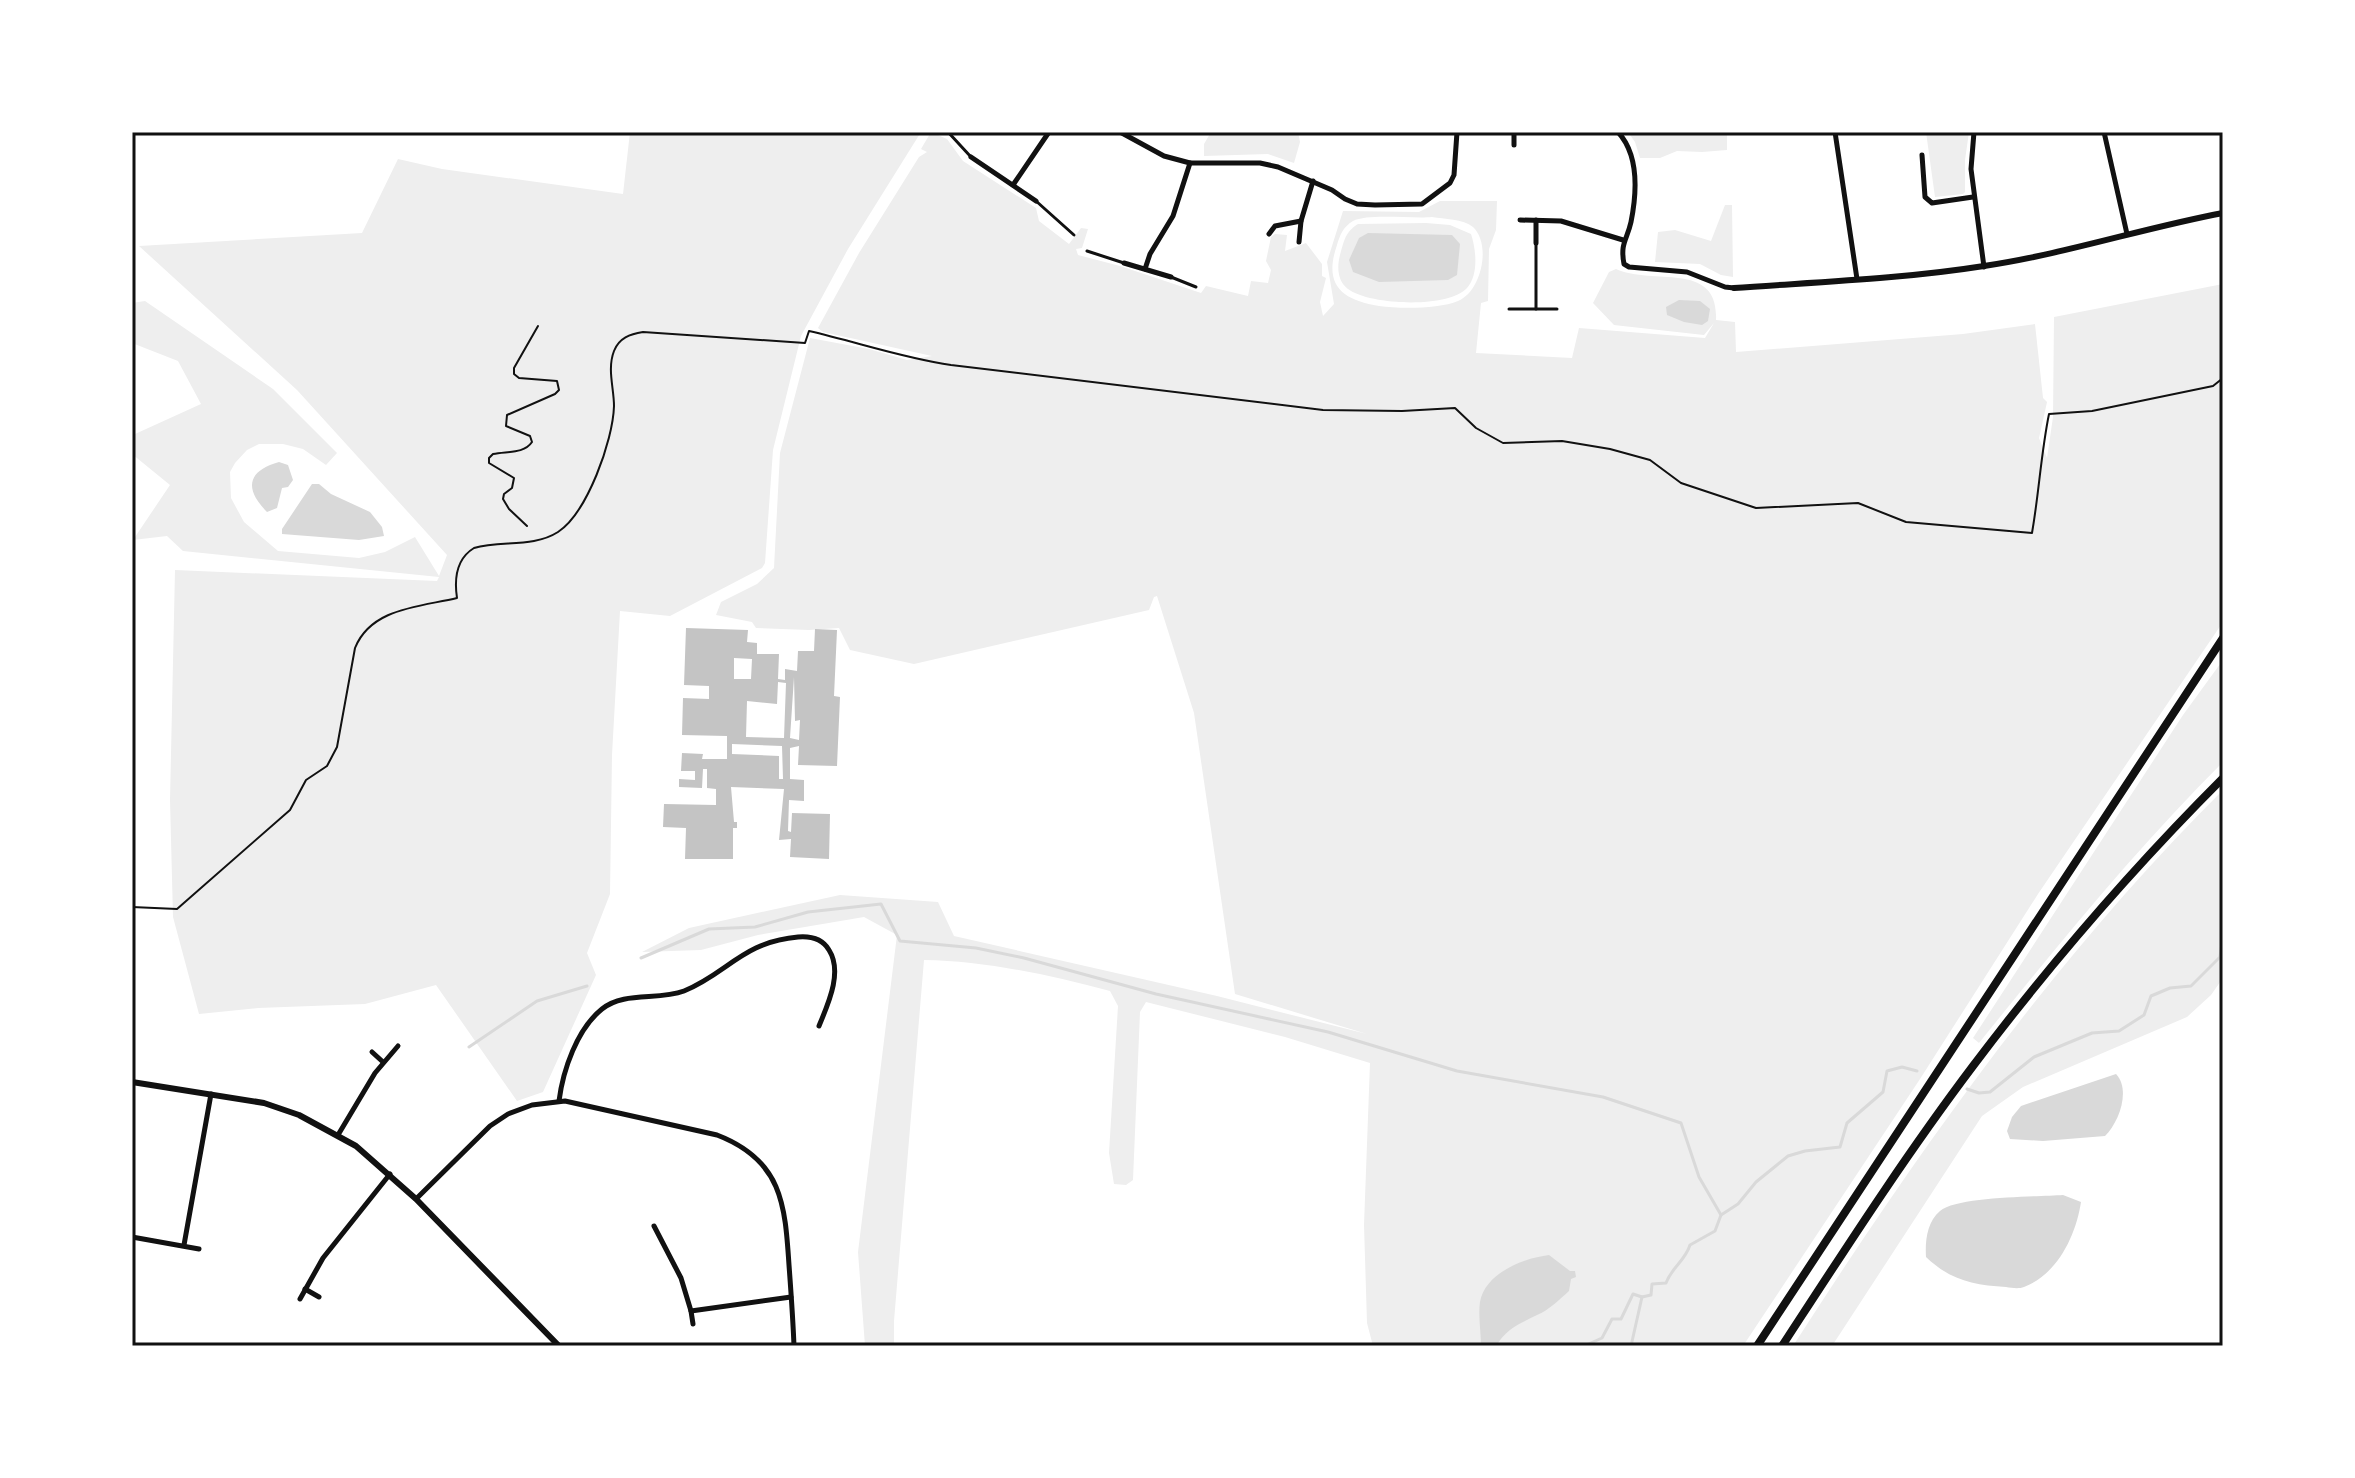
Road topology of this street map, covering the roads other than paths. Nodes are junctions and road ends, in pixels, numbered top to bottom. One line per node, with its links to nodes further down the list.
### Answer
1 (948, 132): 14 (lane)
2 (1049, 132): 17 (street)
3 (1120, 132): 15 (street)
4 (1457, 132): 16 (street)
5 (1514, 132): 12 (street)
6 (1567, 132): 7 (street)
7 (1594, 132)
8 (1618, 132): 27 (street)
9 (1835, 132): 35 (street)
10 (1974, 132): 18 (street)
11 (2104, 132): 25 (street)
12 (1514, 145)
13 (1922, 155): 18 (street)
14 (971, 157): 17 (street)
15 (1190, 163): 16 (street); 33 (street)
16 (1313, 181): 23 (street)
17 (1013, 185): 19 (street)
18 (1973, 197): 32 (street)
19 (1036, 201): 26 (lane)
20 (2223, 213): 25 (street)
21 (1520, 220): 22 (street)
22 (1536, 220): 27 (street); 29 (street)
23 (1301, 221): 24 (street); 28 (street)
24 (1269, 234)
25 (2127, 234): 32 (street)
26 (1074, 235)
27 (1623, 240): 37 (street)
28 (1299, 242)
29 (1536, 243): 39 (lane)
30 (1087, 251): 31 (lane)
31 (1124, 263): 33 (street)
32 (1984, 267): 35 (street)
33 (1145, 269): 34 (street)
34 (1171, 277): 36 (lane)
35 (1857, 279): 37 (street)
36 (1196, 287)
37 (1734, 288)
38 (1509, 309): 39 (lane)
39 (1536, 309): 40 (lane)
40 (1557, 309)
41 (2223, 638): 65 (highway)
42 (2223, 778): 66 (highway)
43 (819, 1026): 49 (street)
44 (398, 1046): 46 (street)
45 (372, 1052): 46 (street)
46 (383, 1062): 50 (street)
47 (132, 1082): 48 (street)
48 (211, 1093): 50 (street); 55 (street)
49 (559, 1101): 52 (street); 59 (street)
50 (338, 1135): 51 (street)
51 (390, 1174): 52 (street); 57 (street)
52 (416, 1199): 63 (street)
53 (654, 1226): 61 (street)
54 (132, 1237): 55 (street)
55 (184, 1245): 56 (street)
56 (199, 1249)
57 (305, 1289): 58 (street); 60 (street)
58 (319, 1297)
59 (791, 1297): 61 (street); 64 (street)
60 (300, 1299)
61 (691, 1311): 62 (street)
62 (693, 1324)
63 (559, 1346)
64 (794, 1346)
65 (1757, 1346)
66 (1782, 1346)

